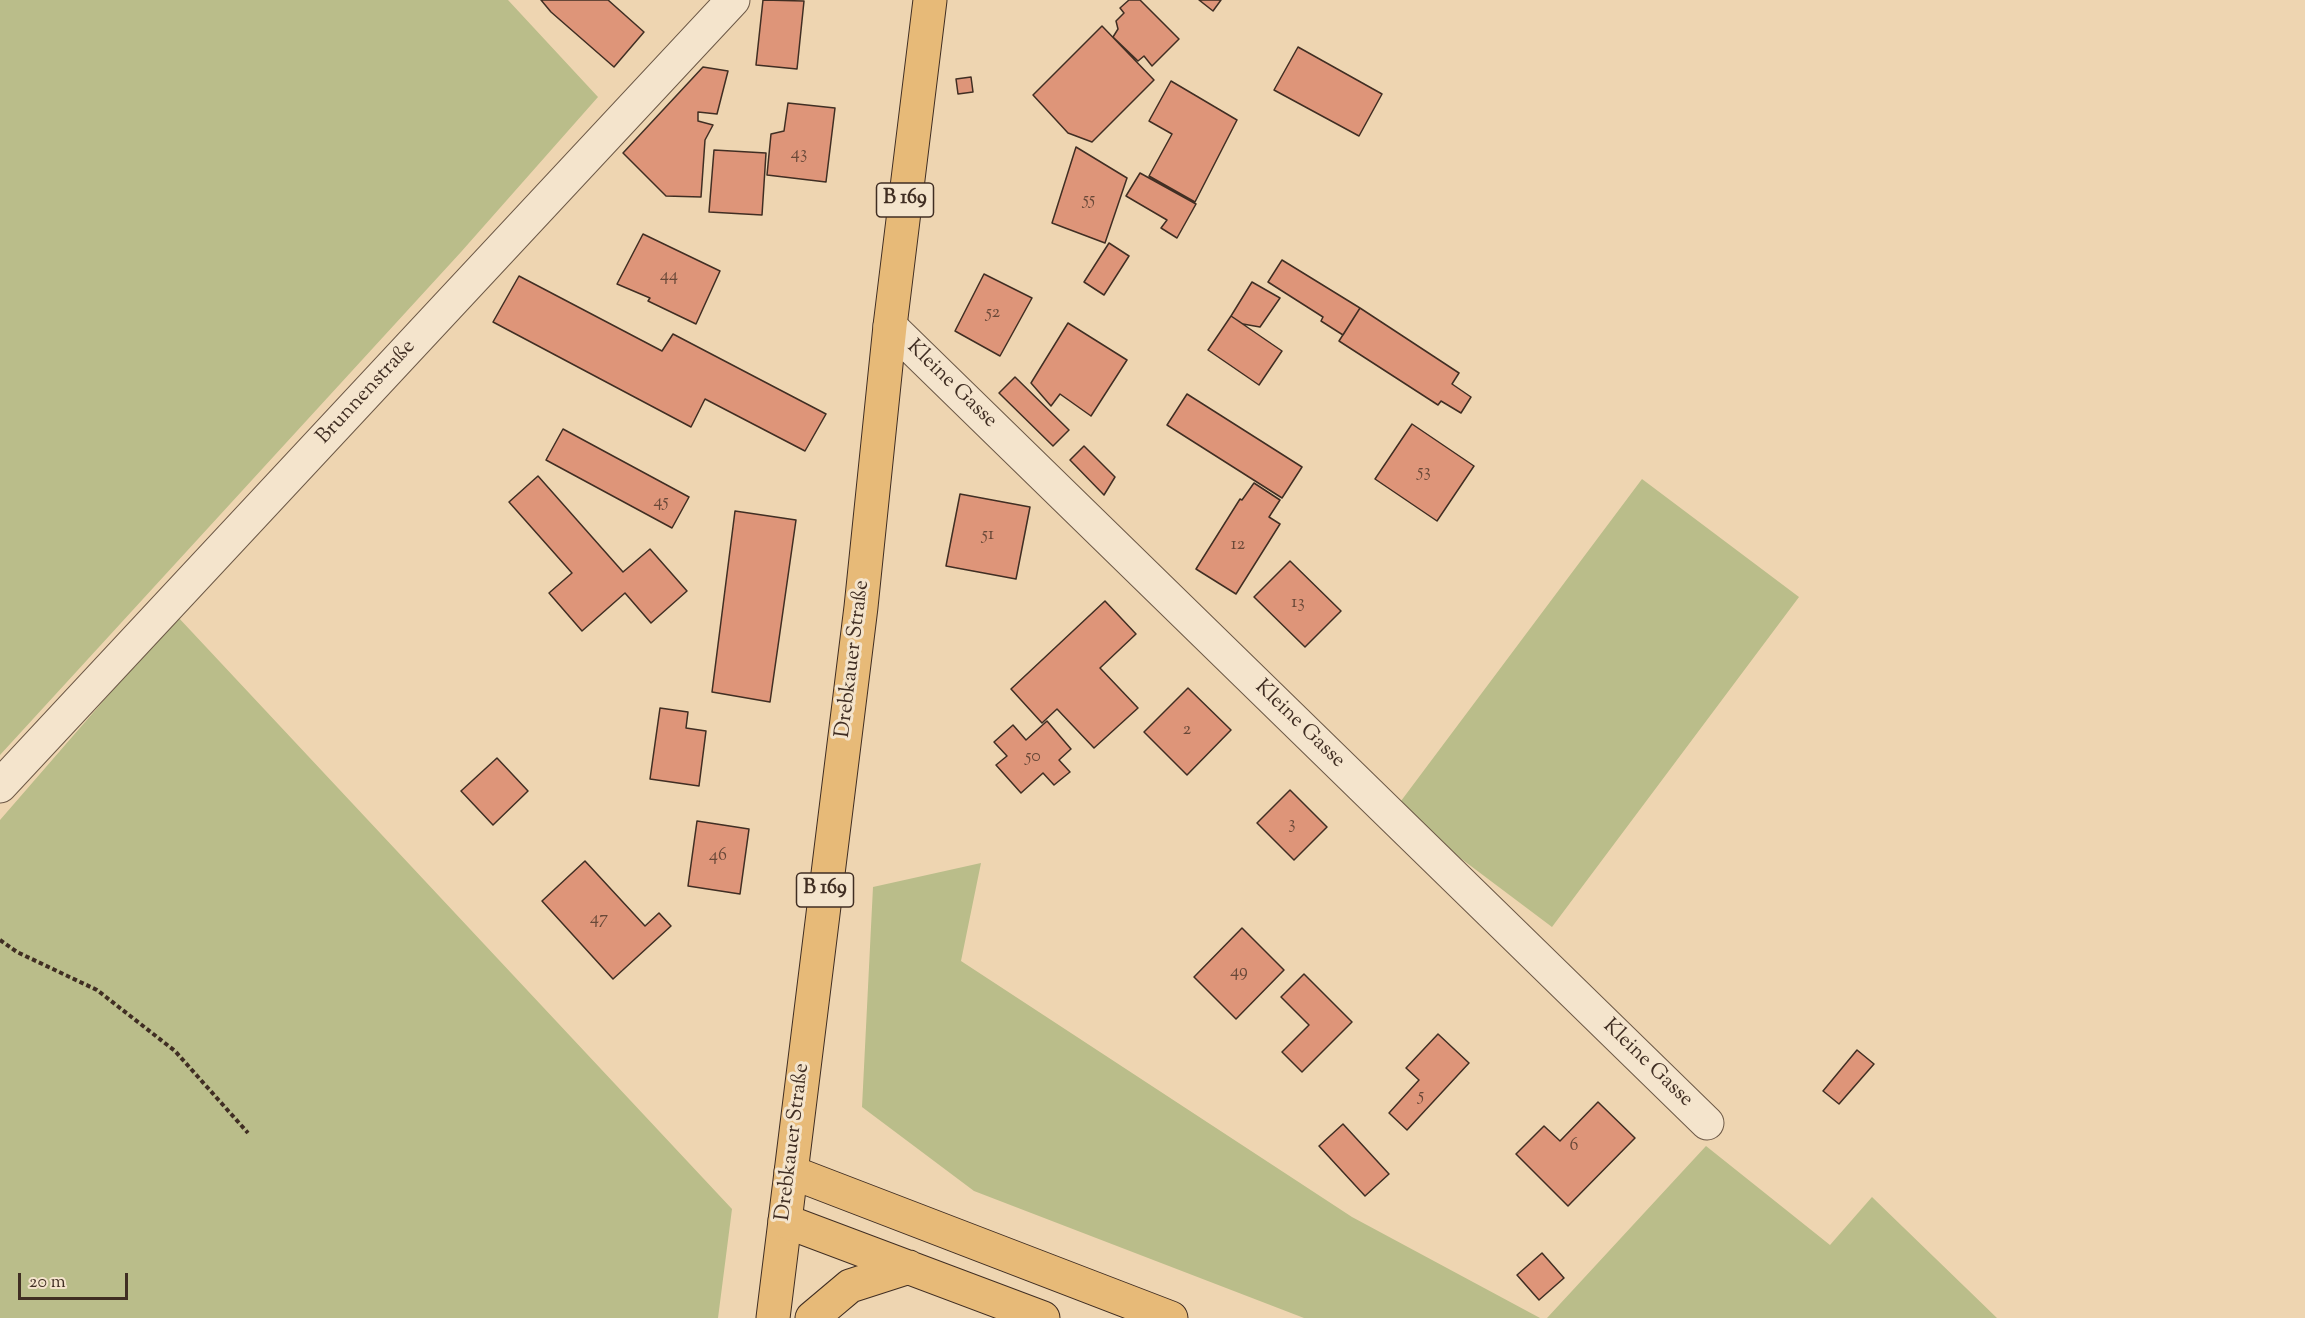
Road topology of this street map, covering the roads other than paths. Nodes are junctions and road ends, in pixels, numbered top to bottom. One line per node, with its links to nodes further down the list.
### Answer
1 (733, 0): 4 (street, Brunnenstraße)
2 (930, 0): 3 (main road, Drebkauer Straße / B 169)
3 (890, 326): 5 (street, Kleine Gasse); 6 (main road, Drebkauer Straße / B 169)
4 (0, 786)
5 (1707, 1123)
6 (791, 1172): 7 (main road, Drebkauer Straße / B 169); 12 (main road)
7 (785, 1221): 8 (main road); 9 (main road, Drebkauer Straße / B 169)
8 (909, 1267): 10 (main road); 11 (main road)
9 (773, 1318)
10 (812, 1318)
11 (1042, 1318)
12 (1171, 1318)

